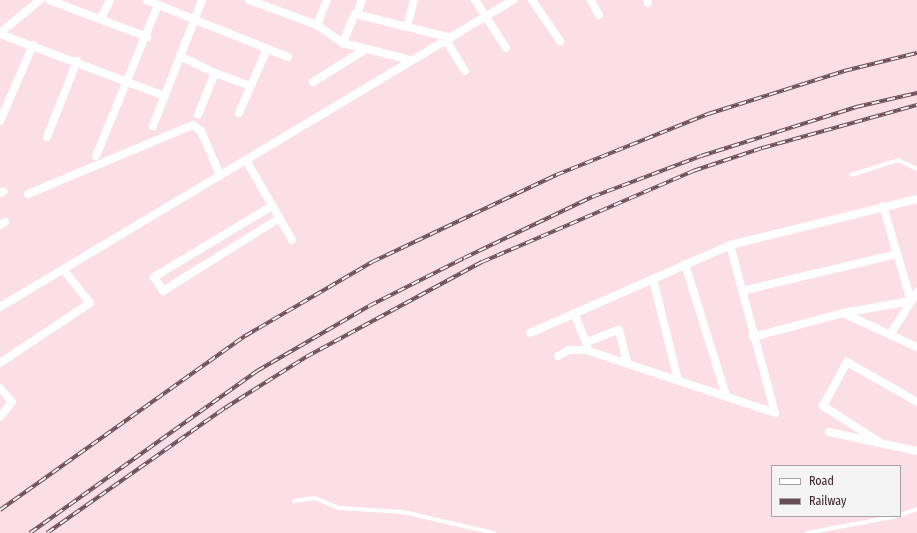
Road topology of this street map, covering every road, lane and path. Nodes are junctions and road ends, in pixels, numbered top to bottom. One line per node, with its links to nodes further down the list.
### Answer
1 (40, 0): 23 (street)
2 (49, 0): 14 (street)
3 (110, 0): 19 (street)
4 (146, 0): 15 (street)
5 (202, 0): 20 (street)
6 (249, 0): 21 (street)
7 (327, 0): 21 (street)
8 (414, 0): 22 (street)
9 (475, 0): 18 (street)
10 (513, 0): 18 (street)
11 (532, 0): 26 (street)
12 (591, 0): 17 (street)
13 (360, 1): 16 (street)
14 (66, 3): 19 (street)
15 (158, 5): 20 (street); 24 (street)
16 (357, 15): 22 (street); 27 (street)
17 (599, 15)
18 (486, 16): 25 (street); 29 (street)
19 (101, 19): 24 (street)
20 (195, 19): 30 (street); 32 (street)
21 (317, 25): 27 (street)
22 (407, 26): 25 (street)
23 (0, 33): 28 (street)
24 (147, 37): 38 (street)
25 (449, 40): 34 (street); 36 (street)
26 (560, 41)
27 (343, 43): 31 (street)
28 (34, 45): 35 (street); 44 (street)
29 (506, 48)
30 (267, 49): 33 (street); 40 (street)
31 (366, 49): 34 (street); 39 (street)
32 (180, 56): 37 (street); 41 (street)
33 (288, 57)
34 (410, 60): 48 (street)
35 (77, 61): 38 (street); 46 (street)
36 (465, 71)
37 (215, 73): 40 (street); 43 (street)
38 (128, 80): 41 (street); 47 (street)
39 (313, 82)
40 (251, 86): 42 (street)
41 (164, 96): 45 (street)
42 (239, 113)
43 (198, 115)
44 (0, 121)
45 (153, 126)
46 (47, 137)
47 (96, 156)
48 (246, 160): 50 (street); 54 (street)
49 (917, 169): 51 (lane)
50 (220, 175): 52 (street); 61 (street)
51 (851, 175)
52 (28, 194)
53 (917, 199): 55 (street)
54 (272, 206): 56 (street); 56 (street)
55 (883, 206): 58 (street); 59 (street)
56 (280, 218): 57 (street)
57 (292, 240)
58 (730, 245): 60 (street); 63 (street)
59 (896, 254): 63 (street); 65 (street)
60 (684, 264): 62 (street); 79 (street)
61 (63, 269): 66 (street); 76 (street)
62 (653, 279): 67 (street); 77 (street)
63 (742, 291): 71 (street)
64 (917, 292): 65 (street)
65 (911, 301): 68 (street); 70 (street)
66 (0, 307)
67 (574, 313): 69 (street); 72 (street)
68 (843, 313): 70 (street); 71 (street)
69 (530, 333)
70 (890, 335): 73 (street)
71 (753, 336): 79 (street)
72 (586, 346): 74 (street); 75 (street); 75 (street)
73 (917, 347)
74 (558, 356)
75 (626, 361): 77 (street)
76 (0, 363)
77 (678, 380): 79 (street)
78 (0, 388): 81 (street)
79 (726, 396)
80 (917, 402): 83 (street)
81 (0, 417)
82 (829, 432): 83 (street)
83 (881, 443): 84 (street)
84 (917, 451)
85 (294, 502): 89 (lane)
86 (917, 509): 87 (lane)
87 (901, 515)
88 (892, 517): 90 (lane)
89 (494, 533)
90 (807, 533)

